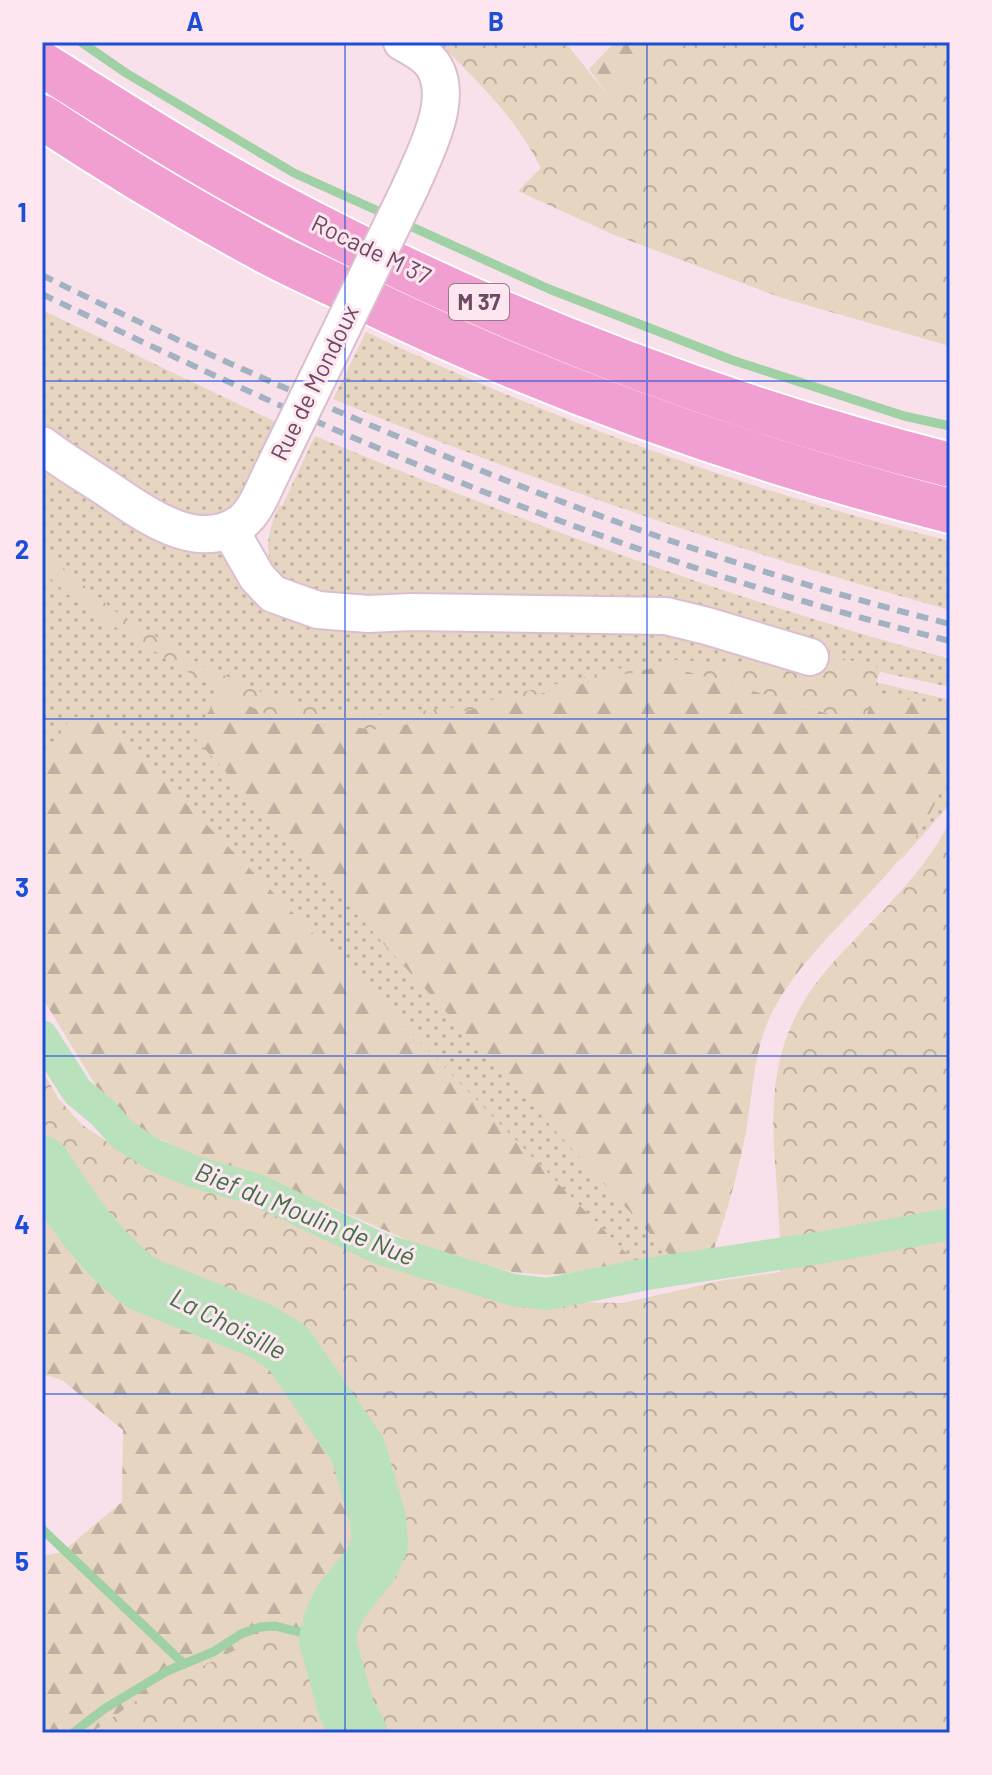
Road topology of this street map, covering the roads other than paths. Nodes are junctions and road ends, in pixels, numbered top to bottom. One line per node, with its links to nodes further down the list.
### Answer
1 (402, 42): 7 (street, Rue de Mondoux, bridge)
2 (42, 64): 5 (highway, Rocade M 37 / M 37)
3 (42, 117): 6 (highway, Rocade M 37 / M 37)
4 (42, 445): 7 (street)
5 (950, 465)
6 (950, 511)
7 (230, 530): 8 (street)
8 (810, 657)

